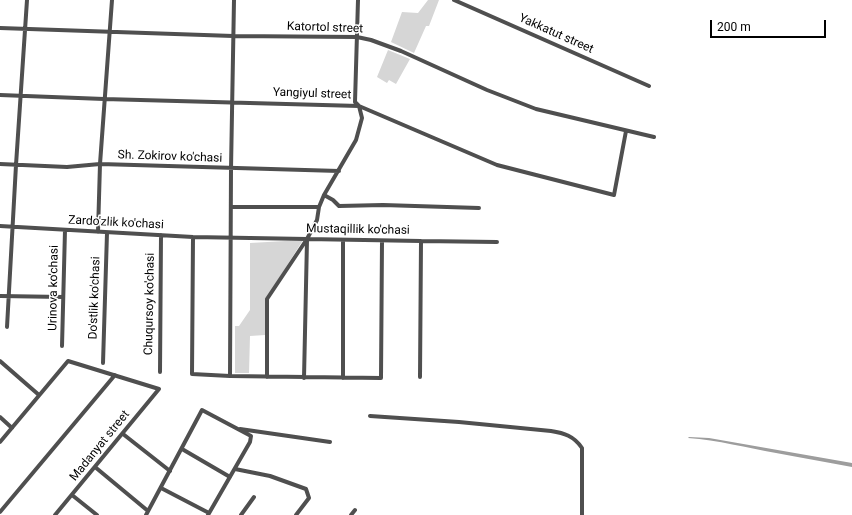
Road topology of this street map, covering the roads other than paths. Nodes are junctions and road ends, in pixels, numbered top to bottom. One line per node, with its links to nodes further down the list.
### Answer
1 (28, 0): 7 (street)
2 (112, 0): 8 (street)
3 (234, 0): 9 (street)
4 (358, 0): 10 (street)
5 (454, 0): 11 (street, Yakkatut street)
6 (0, 28): 7 (street, Katortol street)
7 (26, 29): 8 (street, Katortol street); 13 (street)
8 (110, 32): 9 (street, Katortol street); 14 (street)
9 (233, 36): 10 (street, Katortol street); 15 (street)
10 (357, 37): 16 (street); 17 (street, Katortol street)
11 (649, 86)
12 (0, 95): 13 (street, Yangiyul street)
13 (21, 96): 14 (street, Yangiyul street); 21 (street)
14 (104, 99): 15 (street, Yangiyul street); 20 (street)
15 (232, 102): 16 (street, Yangiyul street); 22 (street)
16 (359, 106): 17 (street, Yangiyul street); 23 (street)
17 (626, 130): 18 (street, Katortol street)
18 (654, 137)
19 (0, 164): 21 (street, Sh. Zokirov ko'chasi)
20 (100, 164): 21 (street, Sh. Zokirov ko'chasi); 22 (street, Sh. Zokirov ko'chasi); 31 (street)
21 (16, 165): 29 (street)
22 (231, 169): 23 (street, Sh. Zokirov ko'chasi); 25 (street)
23 (339, 171): 24 (street)
24 (324, 195): 26 (street); 27 (street)
25 (231, 206): 26 (street); 35 (street)
26 (319, 208): 36 (street)
27 (479, 208)
28 (0, 226): 29 (street, Zardo'zlik ko'chasi)
29 (12, 226): 30 (street, Zardo'zlik ko'chasi); 42 (street)
30 (65, 230): 31 (street, Zardo'zlik ko'chasi); 43 (street, Urinova ko'chasi)
31 (98, 232): 32 (street, Zardo'zlik ko'chasi)
32 (107, 233): 33 (street, Zardo'zlik ko'chasi); 47 (street, Do'stlik ko'chasi)
33 (161, 235): 34 (street, Zardo'zlik ko'chasi); 48 (street, Chuqursoy ko'chasi)
34 (193, 237): 35 (street, Zardo'zlik ko'chasi); 50 (street)
35 (231, 238): 36 (street, Mustaqillik ko'chasi); 50 (street)
36 (307, 239): 37 (street, Mustaqillik ko'chasi); 51 (street); 53 (street)
37 (343, 240): 38 (street, Mustaqillik ko'chasi); 54 (street)
38 (382, 241): 39 (street, Mustaqillik ko'chasi); 54 (street)
39 (421, 241): 40 (street); 52 (street, Mustaqillik ko'chasi)
40 (497, 242)
41 (0, 296): 42 (street)
42 (9, 296): 43 (street); 44 (street)
43 (63, 297): 45 (street, Urinova ko'chasi)
44 (7, 326)
45 (62, 346)
46 (0, 362): 55 (street)
47 (103, 363)
48 (160, 372)
49 (115, 376): 55 (street); 60 (street, Madanyat street); 73 (street)
50 (230, 376): 51 (street)
51 (267, 377): 53 (street)
52 (420, 377)
53 (304, 378): 54 (street)
54 (343, 378)
55 (39, 395): 58 (street)
56 (370, 416): 81 (street)
57 (0, 418): 58 (street)
58 (12, 428): 61 (street)
59 (236, 428): 62 (street); 63 (street); 65 (street)
60 (123, 434): 64 (street, Madanyat street); 66 (street)
61 (0, 442)
62 (330, 442)
63 (182, 449): 66 (street); 67 (street)
64 (95, 467): 69 (street, Madanyat street); 72 (street)
65 (235, 469): 67 (street); 79 (street)
66 (170, 471): 68 (street)
67 (230, 477): 74 (street)
68 (161, 488): 72 (street); 74 (street)
69 (72, 495): 75 (street, Madanyat street); 76 (street)
70 (254, 497): 78 (street)
71 (355, 510): 80 (street)
72 (148, 511): 77 (street)
73 (0, 512)
74 (209, 514)
75 (55, 515)
76 (97, 515)
77 (146, 515)
78 (241, 515)
79 (296, 515)
80 (351, 515)
81 (582, 515)

